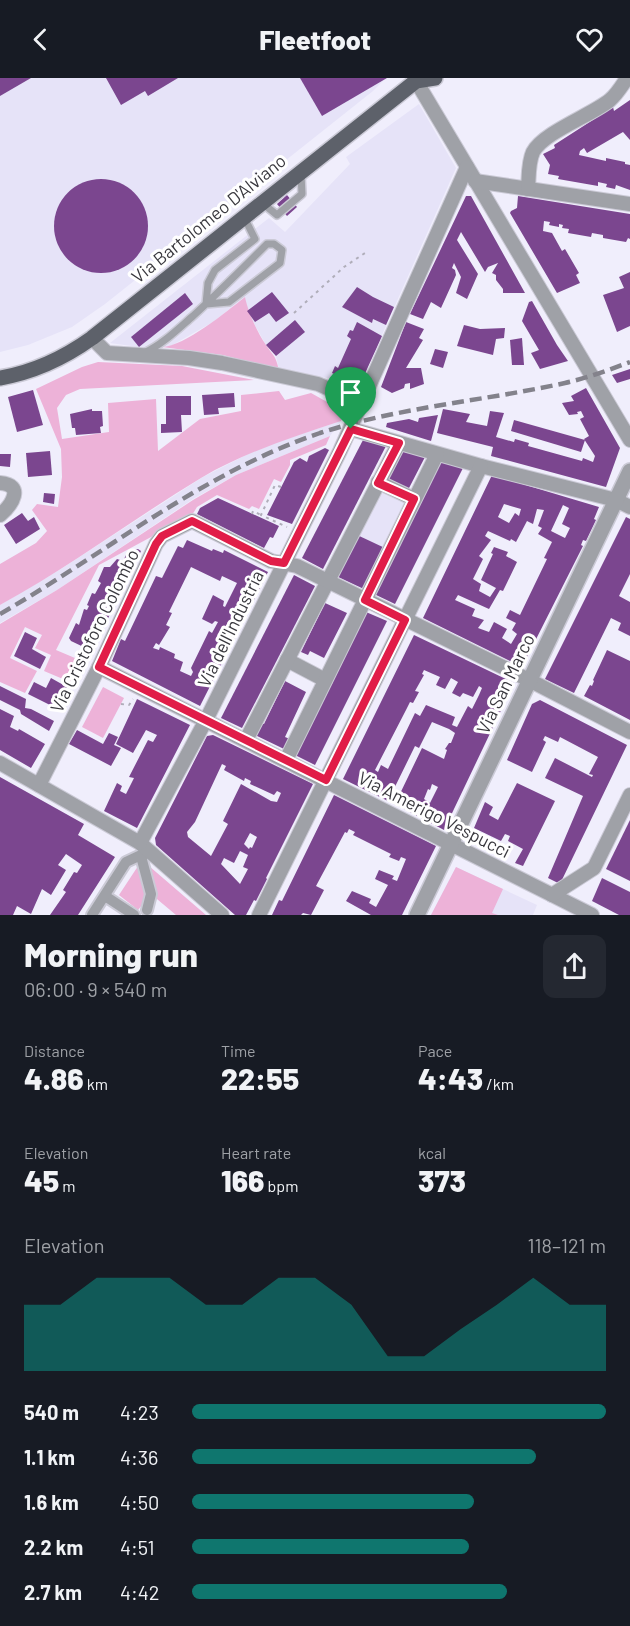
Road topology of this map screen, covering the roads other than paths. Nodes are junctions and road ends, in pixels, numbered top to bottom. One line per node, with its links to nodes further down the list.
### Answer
1 (435, 78): 3 (main road, Via Bartolomeo D'Alviano)
2 (627, 78): 6 (street)
3 (416, 81): 4 (street); 8 (main road, Via Bartolomeo D'Alviano)
4 (467, 167): 5 (street); 13 (street, Via dell'Industria)
5 (476, 181): 6 (street); 15 (street)
6 (528, 189): 7 (street)
7 (630, 204)
8 (244, 216): 9 (lane); 10 (main road, Via Bartolomeo D'Alviano)
9 (206, 304): 9 (lane); 11 (lane)
10 (92, 338): 11 (street); 12 (main road, Via Bartolomeo D'Alviano)
11 (139, 355): 13 (street)
12 (0, 378)
13 (362, 404): 14 (street, Via dell'Industria)
14 (351, 429): 16 (street); 25 (street, Via dell'Industria)
15 (630, 440)
16 (399, 443): 17 (street); 21 (street)
17 (437, 454): 18 (street); 22 (street)
18 (481, 466): 23 (street); 28 (street)
19 (630, 471): 23 (street, Via San Marco)
20 (0, 483): 24 (street)
21 (378, 483): 22 (street); 26 (street)
22 (414, 499): 27 (street)
23 (623, 503): 32 (street, Via San Marco)
24 (0, 515)
25 (284, 563): 26 (street, Via Cristoforo Colombo); 30 (street, Via Cristoforo Colombo); 33 (street, Via dell'Industria)
26 (327, 582): 27 (street, Via Cristoforo Colombo); 29 (street)
27 (365, 600): 28 (street, Via Cristoforo Colombo); 31 (street)
28 (405, 620): 32 (street, Via Cristoforo Colombo); 38 (street)
29 (287, 660): 31 (street); 35 (street)
30 (99, 667): 33 (street, Via Amerigo Vespucci); 39 (street, Via Cristoforo Colombo)
31 (325, 680): 36 (street)
32 (529, 680): 34 (street, Via Cristoforo Colombo); 41 (street, Via San Marco)
33 (206, 720): 35 (street, Via Amerigo Vespucci); 42 (street, Via dell'Industria)
34 (630, 732)
35 (246, 740): 36 (street, Via Amerigo Vespucci)
36 (286, 760): 38 (street, Via Amerigo Vespucci)
37 (0, 763): 39 (street)
38 (326, 780): 41 (street, Via Amerigo Vespucci); 51 (street)
39 (39, 785): 42 (street)
40 (630, 795): 45 (street)
41 (451, 843): 45 (street, Via Amerigo Vespucci); 52 (street, Via San Marco)
42 (142, 849): 44 (street); 47 (street); 50 (street)
43 (117, 855): 44 (street)
44 (126, 862): 46 (street)
45 (552, 894): 53 (street, Via Amerigo Vespucci)
46 (105, 896): 48 (street); 49 (street)
47 (147, 913)
48 (92, 915)
49 (134, 915)
50 (222, 915)
51 (259, 915)
52 (417, 915)
53 (592, 915)

